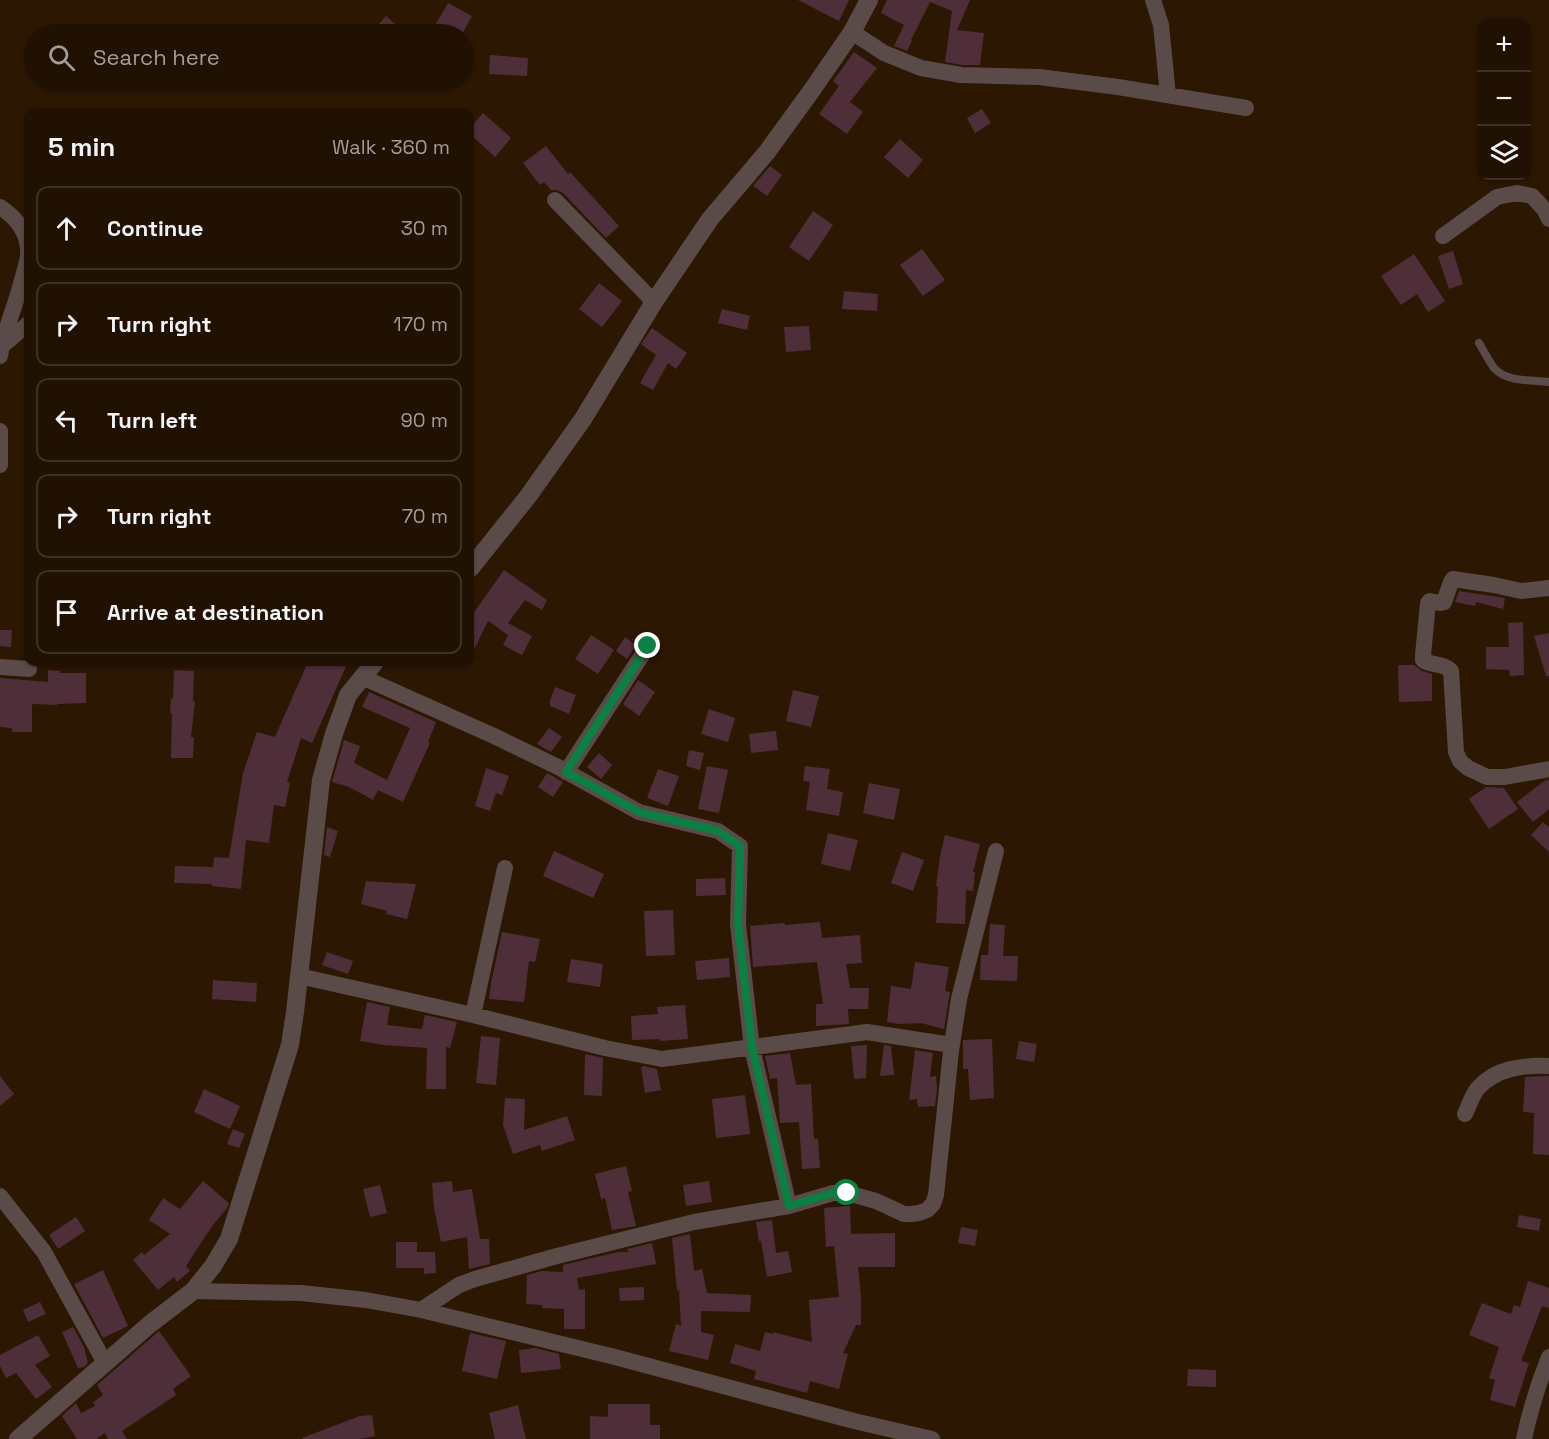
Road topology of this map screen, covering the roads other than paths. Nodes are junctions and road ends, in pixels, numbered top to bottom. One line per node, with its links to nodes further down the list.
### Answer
1 (869, 0): 3 (street)
2 (1154, 0): 4 (street)
3 (852, 32): 4 (street); 12 (street)
4 (1168, 95): 5 (street)
5 (1246, 108)
6 (555, 200): 12 (street)
7 (0, 207): 9 (street)
8 (1549, 219): 10 (street)
9 (24, 234)
10 (1443, 236)
11 (24, 273): 15 (street)
12 (654, 302): 19 (street)
13 (24, 328): 15 (street)
14 (1479, 343): 16 (lane)
15 (1, 351)
16 (1549, 382)
17 (0, 431): 18 (street)
18 (0, 465)
19 (474, 564)
20 (1549, 588): 26 (street)
21 (648, 646): 27 (street)
22 (372, 666): 25 (street)
23 (0, 667): 24 (street)
24 (29, 669)
25 (362, 677): 27 (street); 30 (street)
26 (1549, 769)
27 (566, 772): 33 (street)
28 (996, 851): 32 (street)
29 (506, 867): 31 (street)
30 (299, 976): 31 (street); 38 (street)
31 (473, 1015): 33 (street)
32 (952, 1045): 33 (street); 37 (street)
33 (752, 1048): 37 (street)
34 (1549, 1066): 35 (street)
35 (1465, 1114)
36 (0, 1196): 41 (street)
37 (789, 1206): 39 (street)
38 (193, 1291): 39 (street); 41 (street)
39 (421, 1310): 42 (street)
40 (1549, 1357): 46 (street)
41 (105, 1363): 43 (street)
42 (854, 1421): 44 (street); 45 (street)
43 (18, 1439)
44 (856, 1439)
45 (932, 1439)
46 (1524, 1439)

